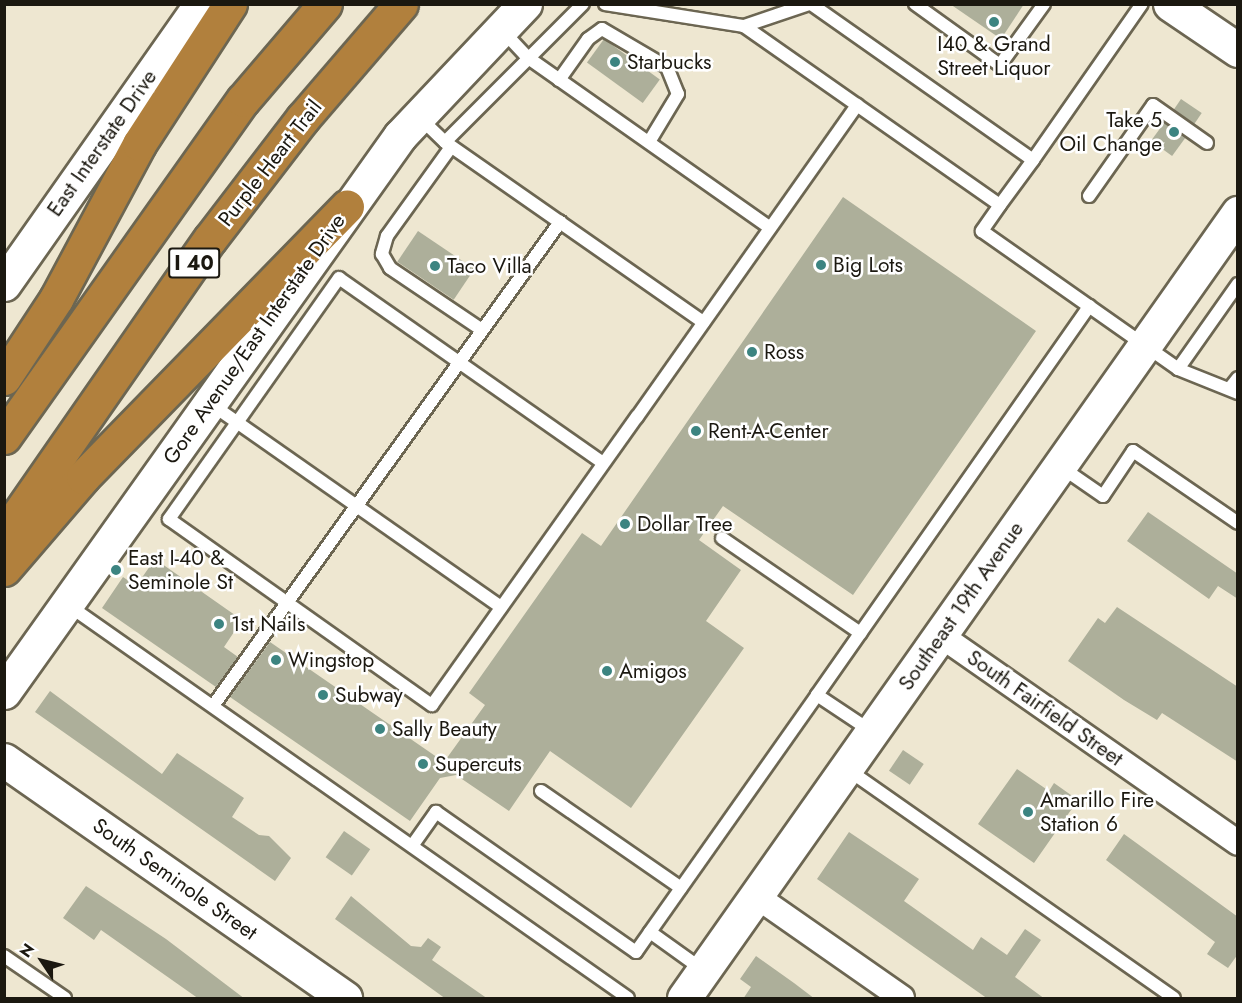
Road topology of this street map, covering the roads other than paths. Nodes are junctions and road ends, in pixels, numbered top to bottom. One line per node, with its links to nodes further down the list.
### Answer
1 (201, 4): 30 (street, East Interstate Drive)
2 (230, 4): 38 (highway)
3 (325, 4): 42 (highway, I 40)
4 (401, 4): 47 (highway, Purple Heart Trail / I 40)
5 (525, 4): 14 (street, Gore Avenue/East Interstate Drive)
6 (583, 4): 16 (lane)
7 (605, 4): 13 (lane)
8 (810, 4): 13 (lane); 23 (lane)
9 (915, 4): 10 (lane)
10 (1044, 4)
11 (1142, 4): 23 (lane)
12 (1170, 4): 15 (street)
13 (744, 26): 18 (lane)
14 (501, 29): 16 (lane); 19 (street, Gore Avenue/East Interstate Drive)
15 (1238, 50)
16 (528, 57): 17 (lane); 22 (lane)
17 (560, 80): 20 (lane); 20 (lane)
18 (857, 105): 25 (lane); 29 (lane)
19 (417, 115): 22 (lane); 26 (street, Gore Avenue/East Interstate Drive)
20 (649, 142): 29 (lane)
21 (1207, 143): 24 (lane)
22 (448, 144): 28 (lane); 34 (lane)
23 (1033, 160): 25 (lane)
24 (1089, 196)
25 (1000, 205): 32 (lane)
26 (348, 206): 40 (street, Gore Avenue/East Interstate Drive); 49 (highway)
27 (1238, 213): 35 (street, Southeast 19th Avenue)
28 (560, 222): 33 (lane); 34 (lane)
29 (770, 228): 33 (lane)
30 (4, 284)
31 (1238, 284): 37 (lane)
32 (1089, 306): 35 (lane); 53 (lane)
33 (703, 322): 43 (lane)
34 (483, 330): 36 (lane)
35 (1144, 346): 37 (lane); 44 (street, Southeast 19th Avenue)
36 (460, 362): 41 (lane); 43 (lane); 45 (lane)
37 (1178, 369): 39 (lane)
38 (4, 378)
39 (1235, 386)
40 (210, 403): 41 (lane); 51 (street, Gore Avenue/East Interstate Drive)
41 (237, 422): 45 (lane); 50 (lane)
42 (4, 437)
43 (603, 463): 52 (lane)
44 (1059, 466): 46 (lane); 54 (street, Southeast 19th Avenue)
45 (357, 506): 50 (lane); 52 (lane)
46 (1238, 523)
47 (4, 535)
48 (722, 538): 53 (lane)
49 (4, 569)
50 (286, 603): 52 (lane); 57 (lane)
51 (67, 604): 55 (street, Gore Avenue/East Interstate Drive); 57 (lane)
52 (501, 607)
53 (860, 633): 56 (lane)
54 (940, 635): 58 (street, Southeast 19th Avenue); 62 (street, South Fairfield Street)
55 (4, 692)
56 (817, 695): 58 (lane); 64 (lane)
57 (213, 706): 63 (lane)
58 (872, 732): 60 (street, Southeast 19th Avenue)
59 (4, 760): 70 (street, South Seminole Street)
60 (846, 768): 65 (street, Southeast 19th Avenue); 74 (lane)
61 (541, 791): 64 (lane)
62 (1238, 843)
63 (412, 846): 66 (lane); 71 (lane)
64 (681, 888): 66 (lane)
65 (756, 896): 68 (street, Southeast 19th Avenue); 73 (street)
66 (650, 932): 68 (lane)
67 (4, 956): 69 (lane)
68 (704, 970): 72 (street, Southeast 19th Avenue)
69 (65, 999)
70 (345, 999)
71 (628, 999)
72 (684, 999)
73 (902, 999)
74 (1174, 999)

